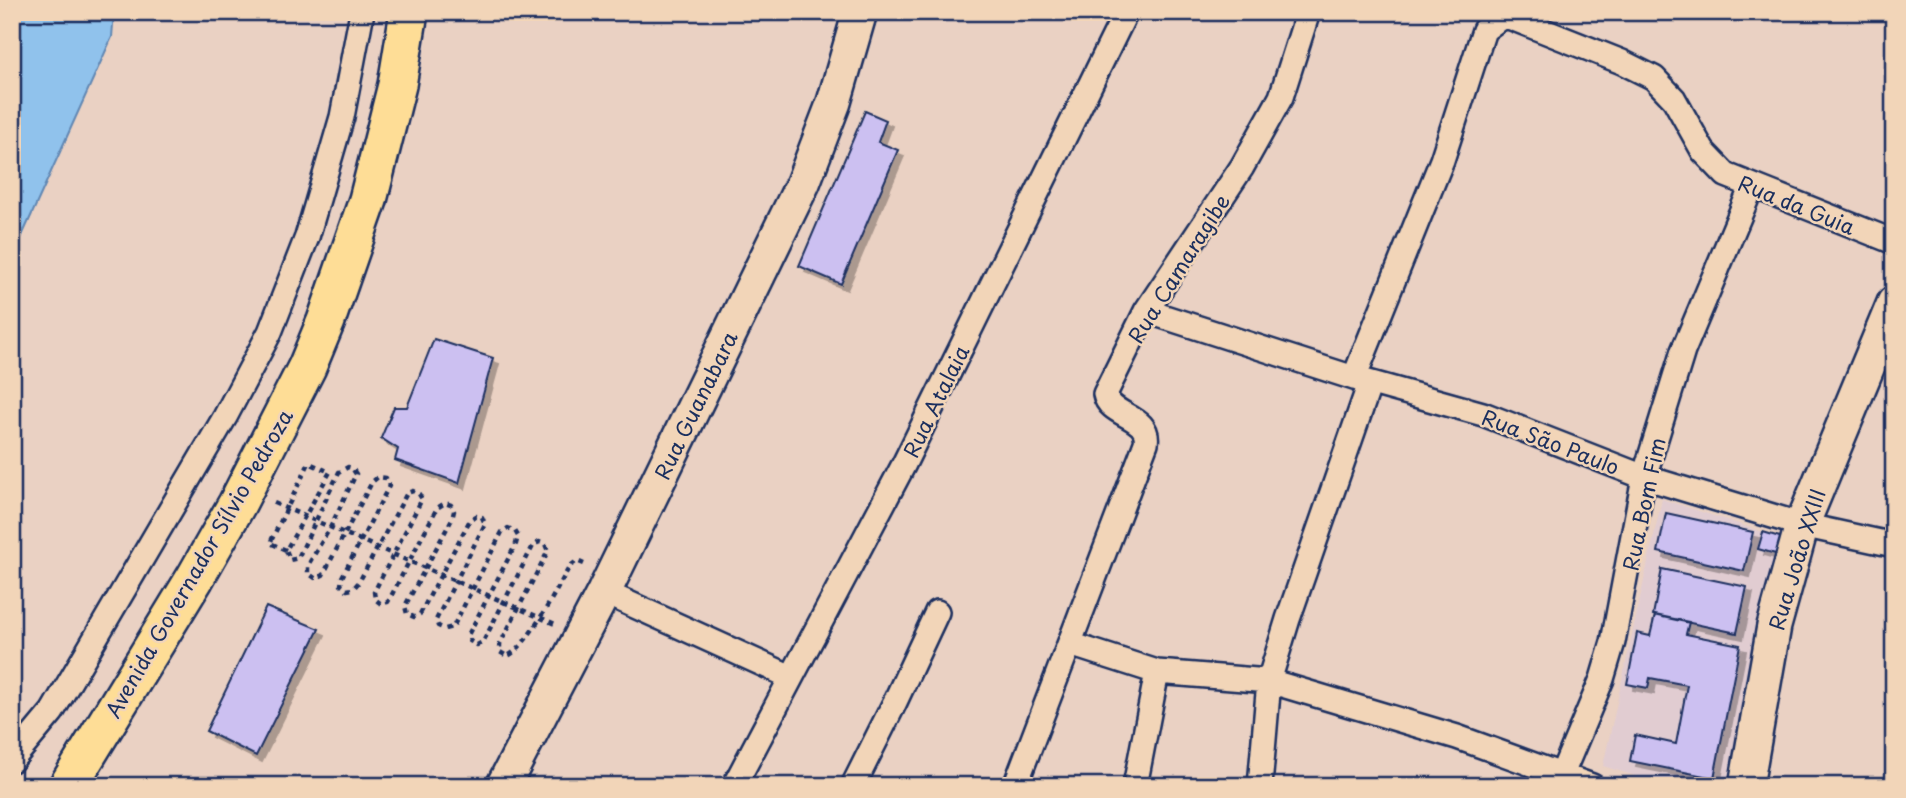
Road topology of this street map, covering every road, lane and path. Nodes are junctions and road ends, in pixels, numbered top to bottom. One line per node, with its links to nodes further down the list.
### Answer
1 (362, 12): 40 (street)
2 (409, 12): 12 (main road, Avenida Governador Sílvio Pedroza)
3 (860, 12): 27 (street, Rua Guanabara)
4 (1126, 12): 38 (street, Rua Atalaia)
5 (1308, 12): 9 (street, Rua Camaragibe)
6 (1752, 186): 7 (street, Rua da Guia); 10 (street, Rua da Guia); 11 (street, Rua Bom Fim)
7 (1894, 243)
8 (1894, 303): 16 (street, Rua João XXIII)
9 (1146, 311): 10 (street, Rua São Paulo); 36 (street, Rua Camaragibe)
10 (1362, 380): 11 (street, Rua São Paulo); 39 (street)
11 (1644, 477): 16 (street, Rua São Paulo); 41 (street, Rua Bom Fim)
12 (244, 490): 13 (path); 42 (main road, Avenida Governador Sílvio Pedroza)
13 (285, 508): 14 (path); 14 (path); 22 (path)
14 (304, 516): 15 (path); 22 (path)
15 (315, 521): 17 (path); 17 (path); 22 (path)
16 (1802, 525): 20 (street, Rua São Paulo); 50 (street, Rua João XXIII)
17 (330, 527): 18 (path); 18 (path)
18 (345, 534): 19 (path); 19 (path)
19 (362, 541): 21 (path); 21 (path)
20 (1894, 545)
21 (377, 548): 23 (path); 23 (path)
22 (286, 551)
23 (395, 555): 24 (path); 24 (path)
24 (410, 562): 25 (path); 25 (path)
25 (425, 569): 26 (path); 26 (path)
26 (441, 575): 28 (path); 28 (path)
27 (595, 581): 34 (path); 35 (street, Rua Guanabara); 38 (street)
28 (457, 582): 29 (path); 29 (path)
29 (473, 589): 30 (path); 30 (path)
30 (490, 597): 31 (path); 31 (path)
31 (503, 602): 32 (path); 32 (path)
32 (520, 609): 34 (path); 34 (path)
33 (937, 612): 45 (street)
34 (540, 618): 35 (path)
35 (566, 625): 43 (street, Rua Guanabara)
36 (1070, 645): 37 (street); 46 (street, Rua Camaragibe)
37 (1157, 672): 39 (street); 47 (street)
38 (791, 677): 44 (street, Rua Atalaia)
39 (1269, 681): 41 (street); 48 (street)
40 (12, 760)
41 (1559, 781): 49 (street)
42 (68, 786)
43 (503, 786)
44 (734, 786)
45 (853, 786)
46 (1015, 786)
47 (1135, 786)
48 (1260, 786)
49 (1592, 786)
50 (1745, 786)

